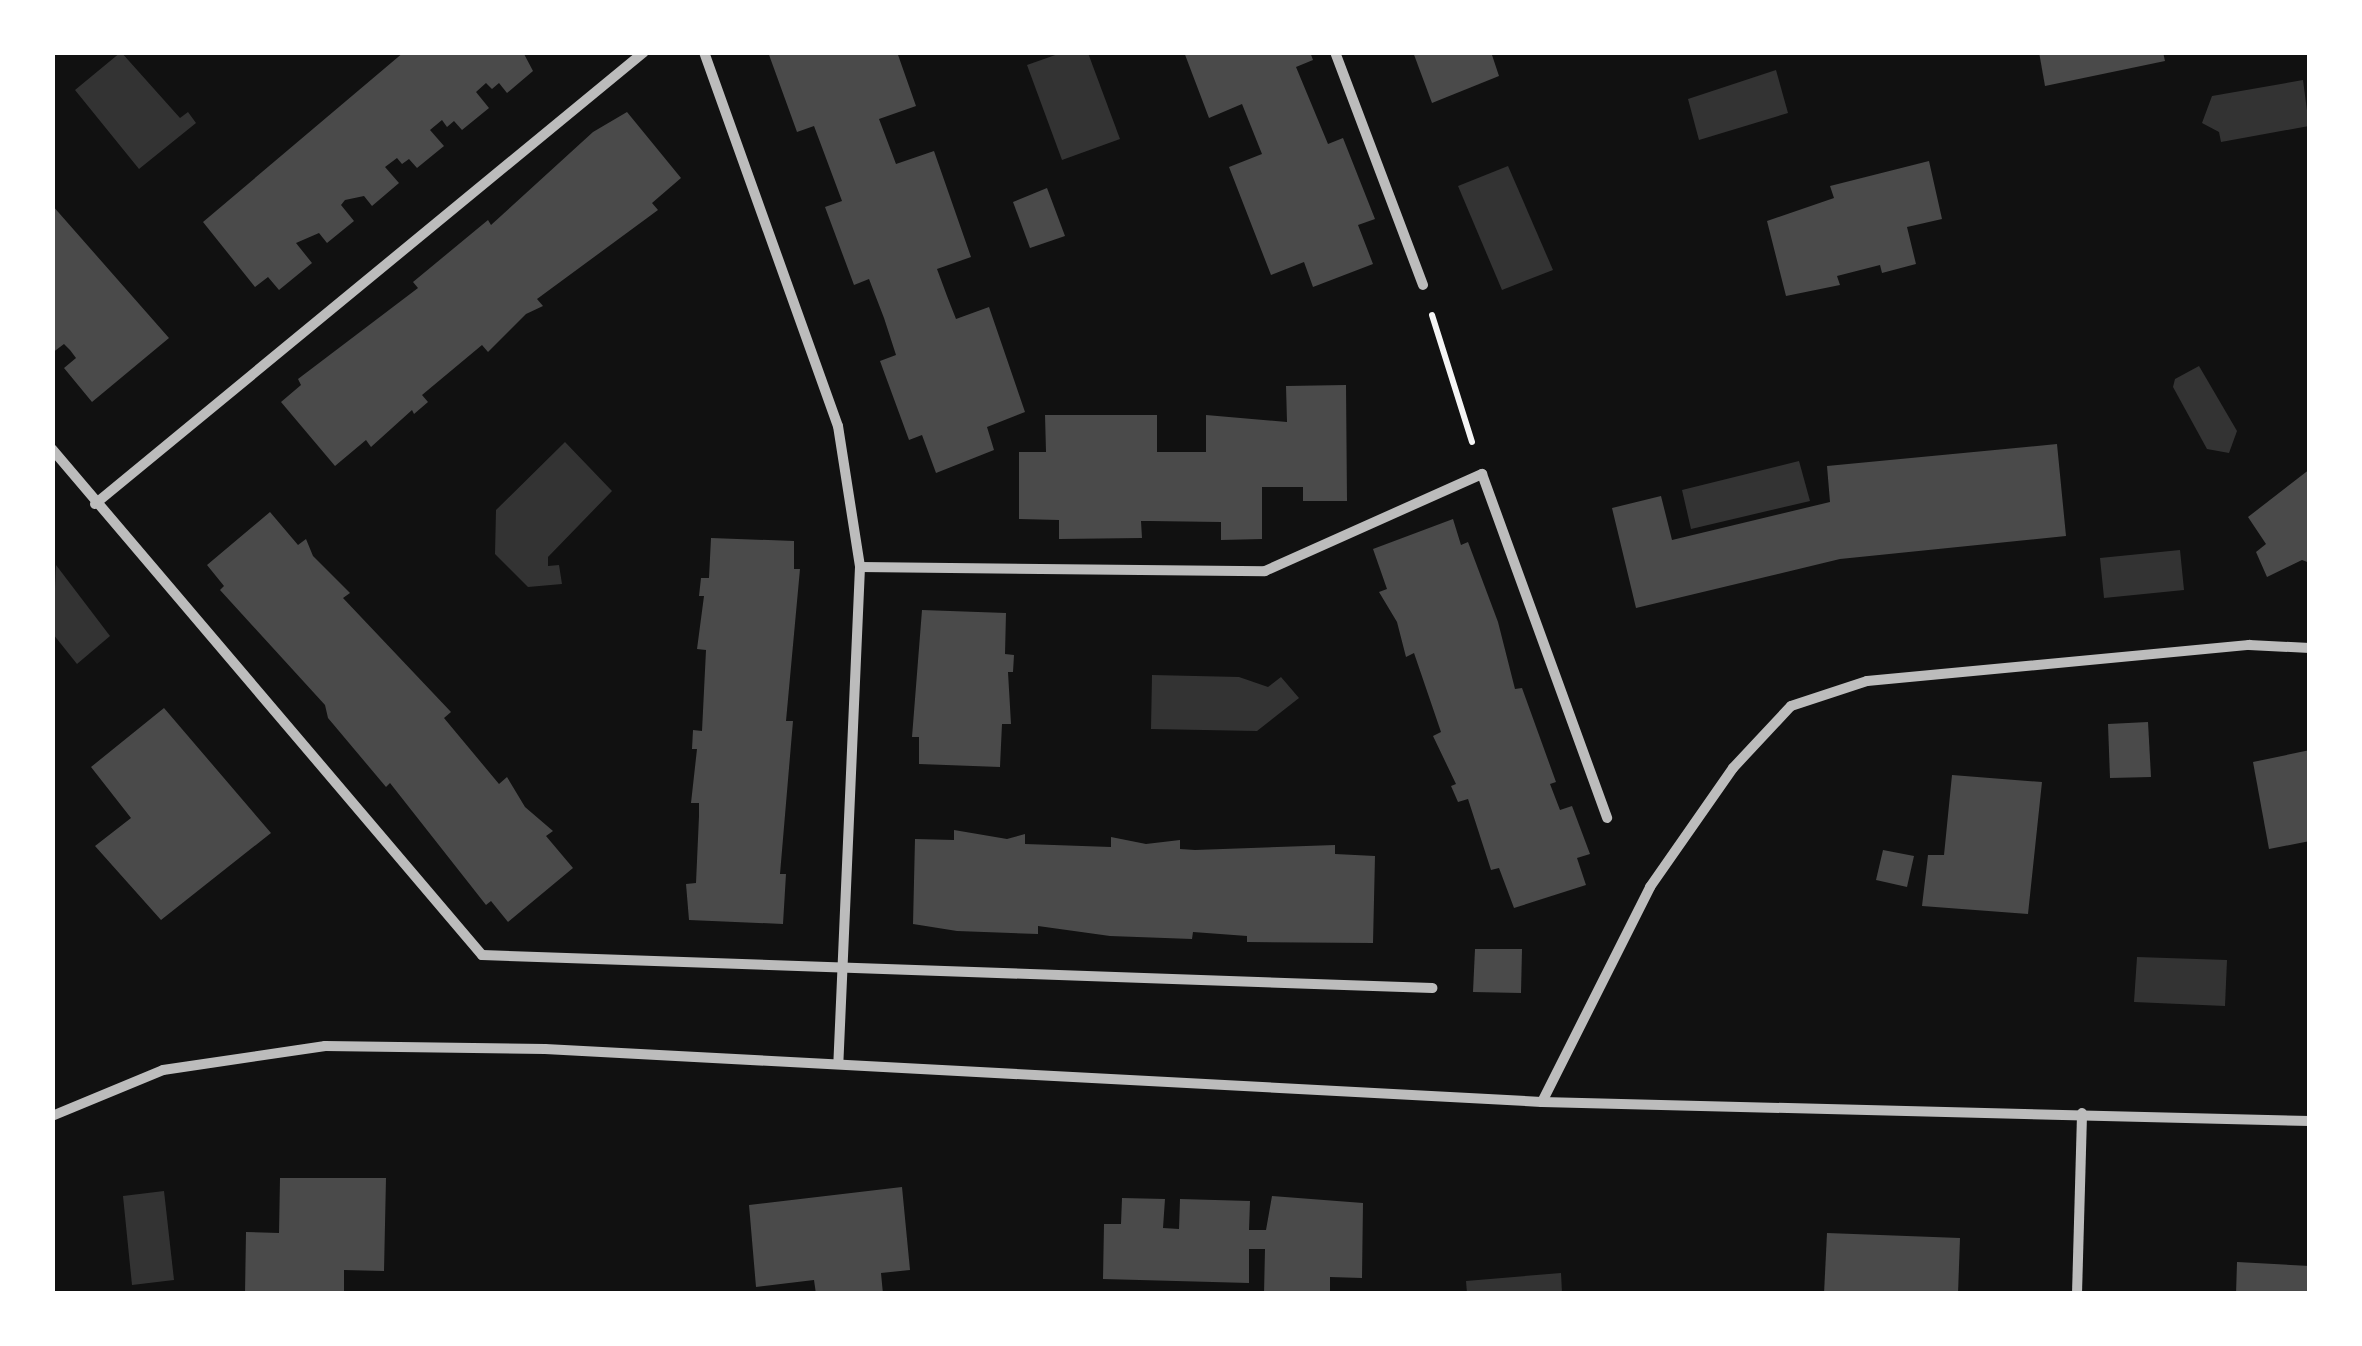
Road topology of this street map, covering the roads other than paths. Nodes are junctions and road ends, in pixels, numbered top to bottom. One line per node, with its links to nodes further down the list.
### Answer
1 (644, 52): 6 (street)
2 (704, 52): 7 (street)
3 (1335, 52): 4 (street)
4 (1422, 286)
5 (52, 449): 6 (street)
6 (96, 504): 10 (street)
7 (860, 567): 9 (street); 10 (street)
8 (2310, 648): 13 (street)
9 (1607, 818)
10 (843, 966): 11 (street); 12 (street)
11 (1432, 988)
12 (838, 1064): 13 (street); 15 (street)
13 (1542, 1102): 14 (street)
14 (2082, 1113): 16 (street); 17 (street)
15 (52, 1116)
16 (2310, 1122)
17 (2076, 1294)

